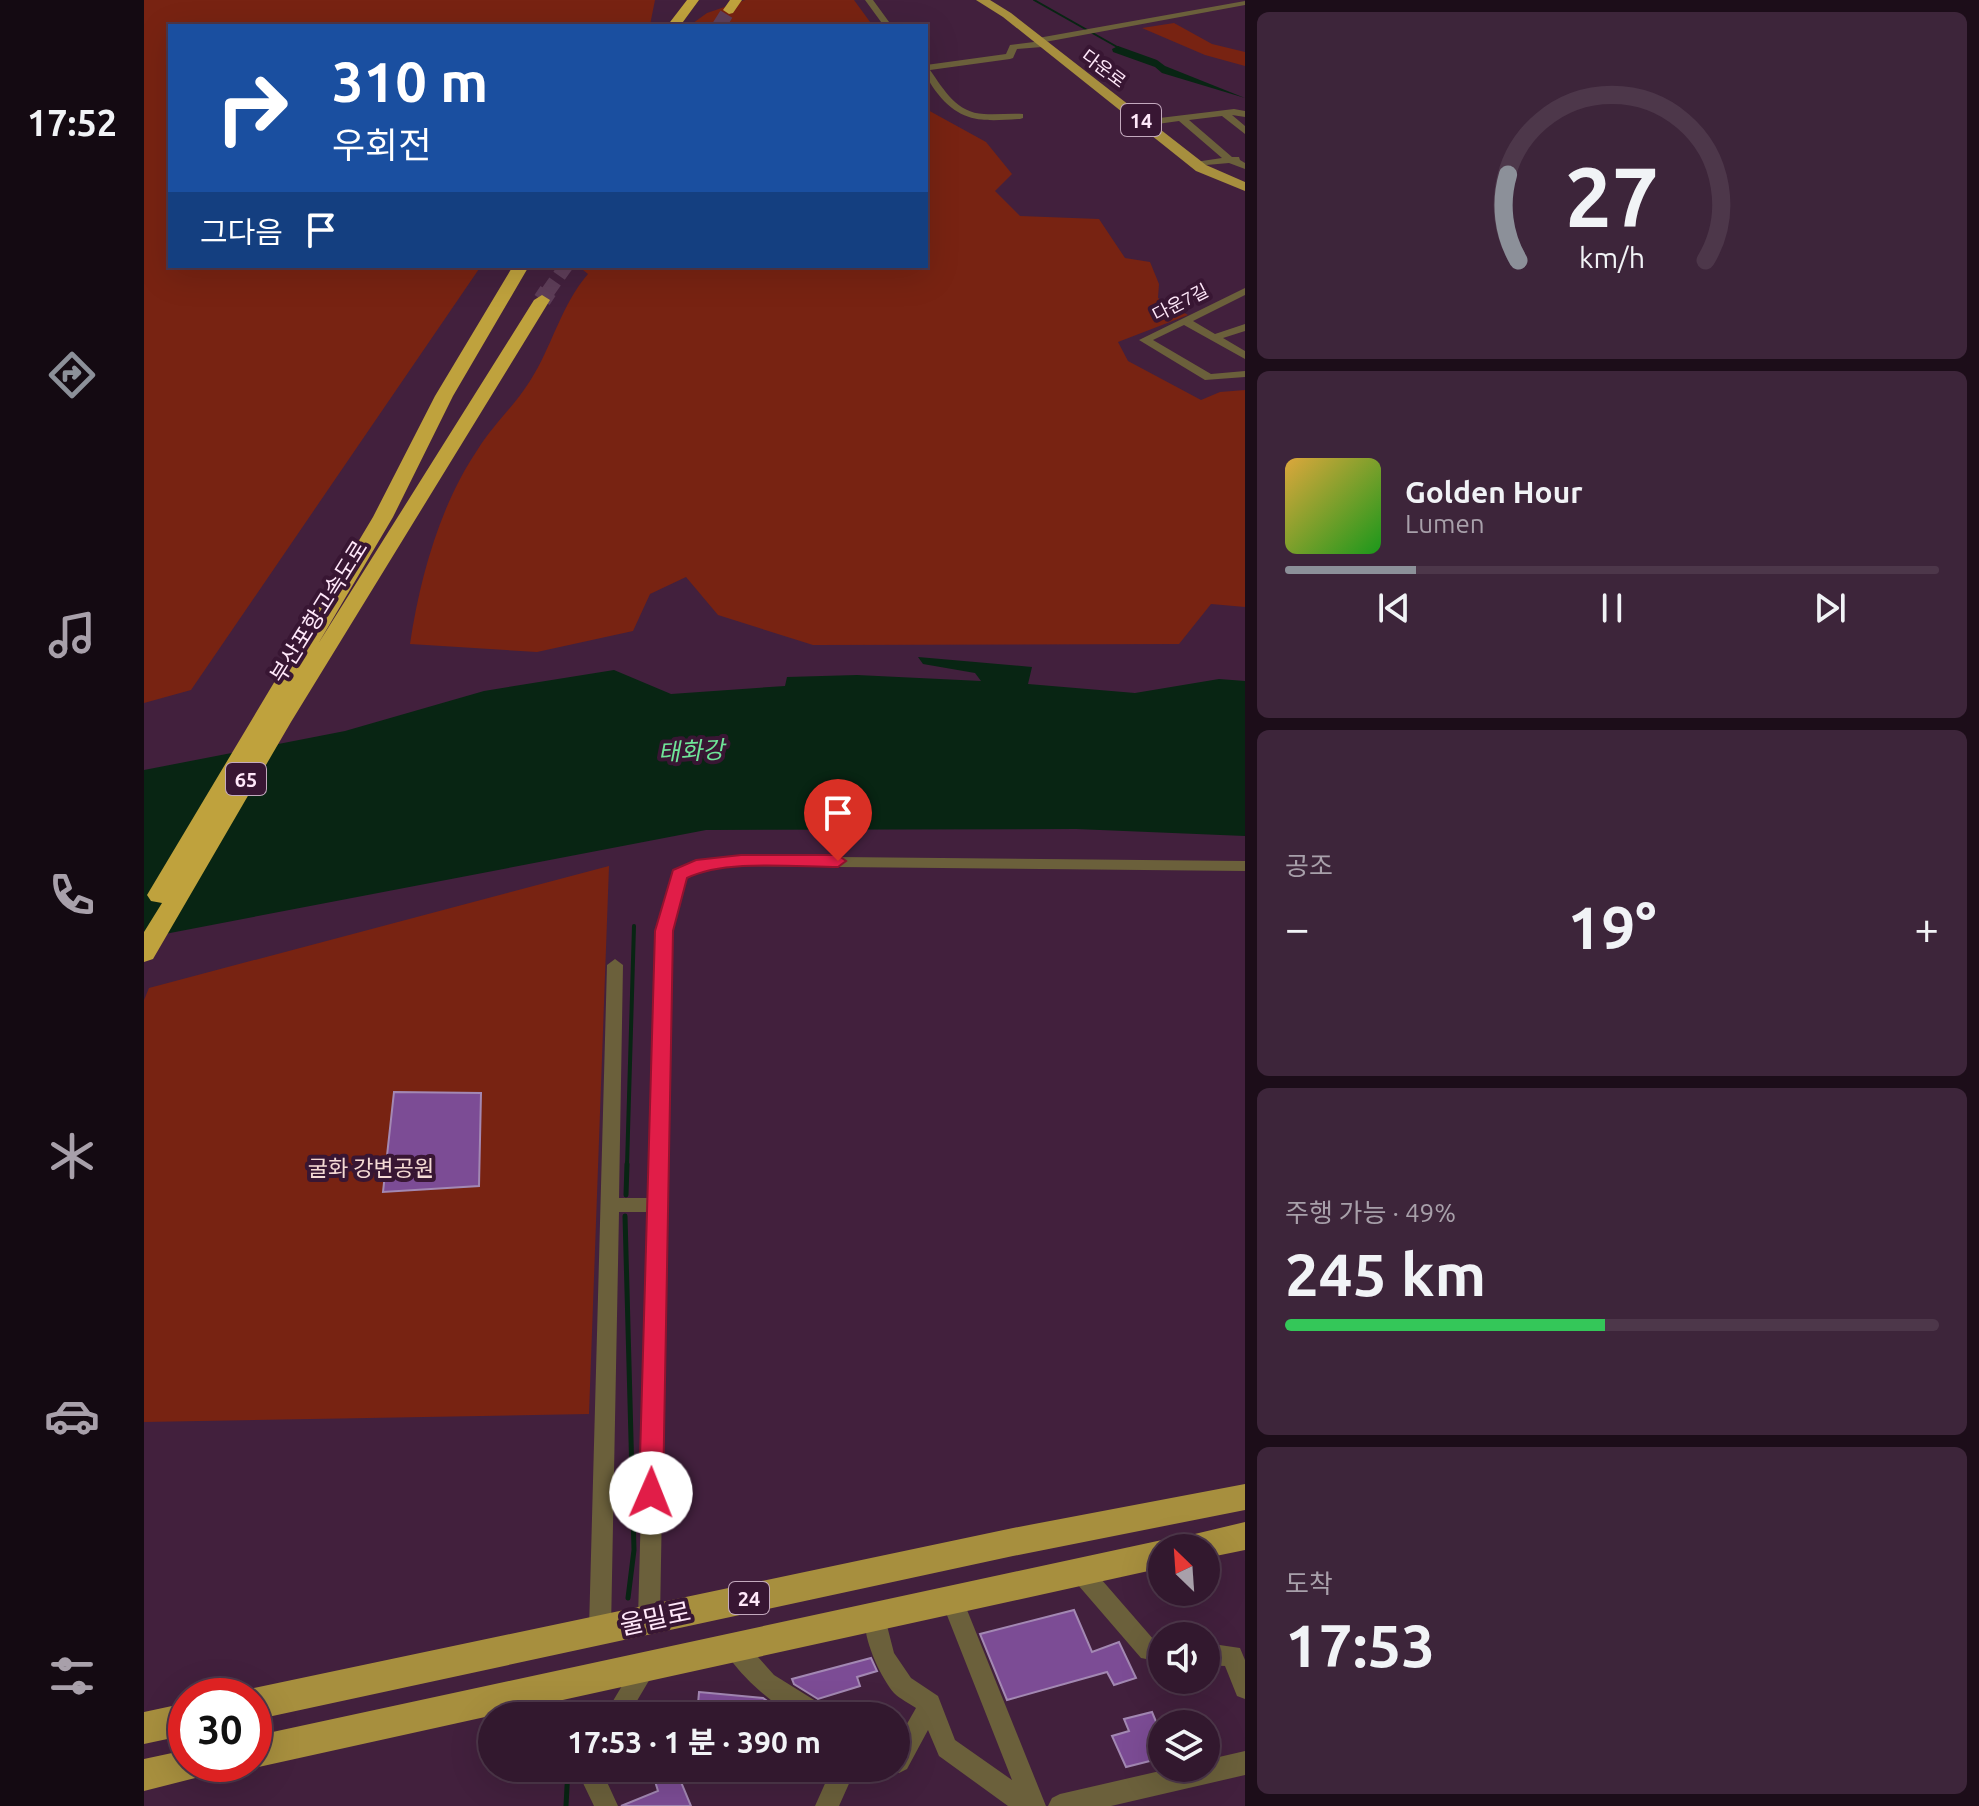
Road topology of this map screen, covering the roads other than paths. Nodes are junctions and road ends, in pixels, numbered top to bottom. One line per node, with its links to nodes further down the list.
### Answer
1 (693, 0): 5 (highway)
2 (869, 0): 6 (street)
3 (982, 0): 7 (main road, 다운로 / 14)
4 (1245, 3): 7 (street)
5 (675, 24)
6 (887, 24)
7 (1040, 42): 8 (street); 14 (main road, 다운로 / 14)
8 (928, 70)
9 (928, 73): 12 (street)
10 (1224, 113): 11 (street); 13 (street); 15 (street)
11 (1245, 114)
12 (1020, 116)
13 (1182, 119): 14 (street); 17 (street)
14 (1143, 123): 18 (main road, 다운로 / 14)
15 (1245, 131)
16 (1245, 157): 17 (street)
17 (1230, 160): 18 (street); 19 (street)
18 (1198, 164): 20 (main road, 다운로 / 14)
19 (1245, 166)
20 (1245, 187)
21 (520, 268): 30 (highway, 부산포항고속도로 / 65)
22 (1245, 291): 24 (street, 다운7길)
23 (542, 300): 31 (highway, 부산포항고속도로 / 65)
24 (1184, 320): 26 (street); 28 (street, 다운7길)
25 (1245, 327): 26 (street)
26 (1214, 338): 27 (street)
27 (1245, 356)
28 (1245, 374)
29 (1245, 866): 34 (street)
30 (144, 921)
31 (144, 953)
32 (615, 965): 33 (street)
33 (612, 1205): 34 (street); 43 (street)
34 (658, 1205): 42 (street)
35 (1245, 1497): 42 (main road, 울밀로 / 24)
36 (1245, 1536): 37 (main road)
37 (1220, 1541)
38 (1148, 1557): 39 (main road, 울밀로 / 24)
39 (1080, 1571): 40 (main road, 울밀로 / 24); 45 (street)
40 (952, 1600): 41 (main road, 울밀로 / 24); 64 (street)
41 (875, 1617): 44 (main road, 울밀로 / 24); 52 (street)
42 (649, 1619): 43 (main road, 울밀로 / 24)
43 (600, 1629): 49 (main road, 울밀로 / 24)
44 (734, 1647): 47 (main road, 울밀로 / 24); 51 (street)
45 (1148, 1649)
46 (1220, 1655): 48 (street)
47 (646, 1667): 50 (street); 56 (main road, 울밀로 / 24)
48 (1245, 1688)
49 (272, 1700)
50 (624, 1702)
51 (797, 1702)
52 (930, 1704): 55 (street); 64 (street)
53 (168, 1723): 54 (main road)
54 (144, 1728)
55 (910, 1741)
56 (272, 1748)
57 (1245, 1763): 65 (street)
58 (168, 1770): 59 (main road)
59 (144, 1775)
60 (595, 1782): 62 (street)
61 (838, 1782): 63 (street)
62 (606, 1806)
63 (827, 1806)
64 (1031, 1806)
65 (1060, 1806)

